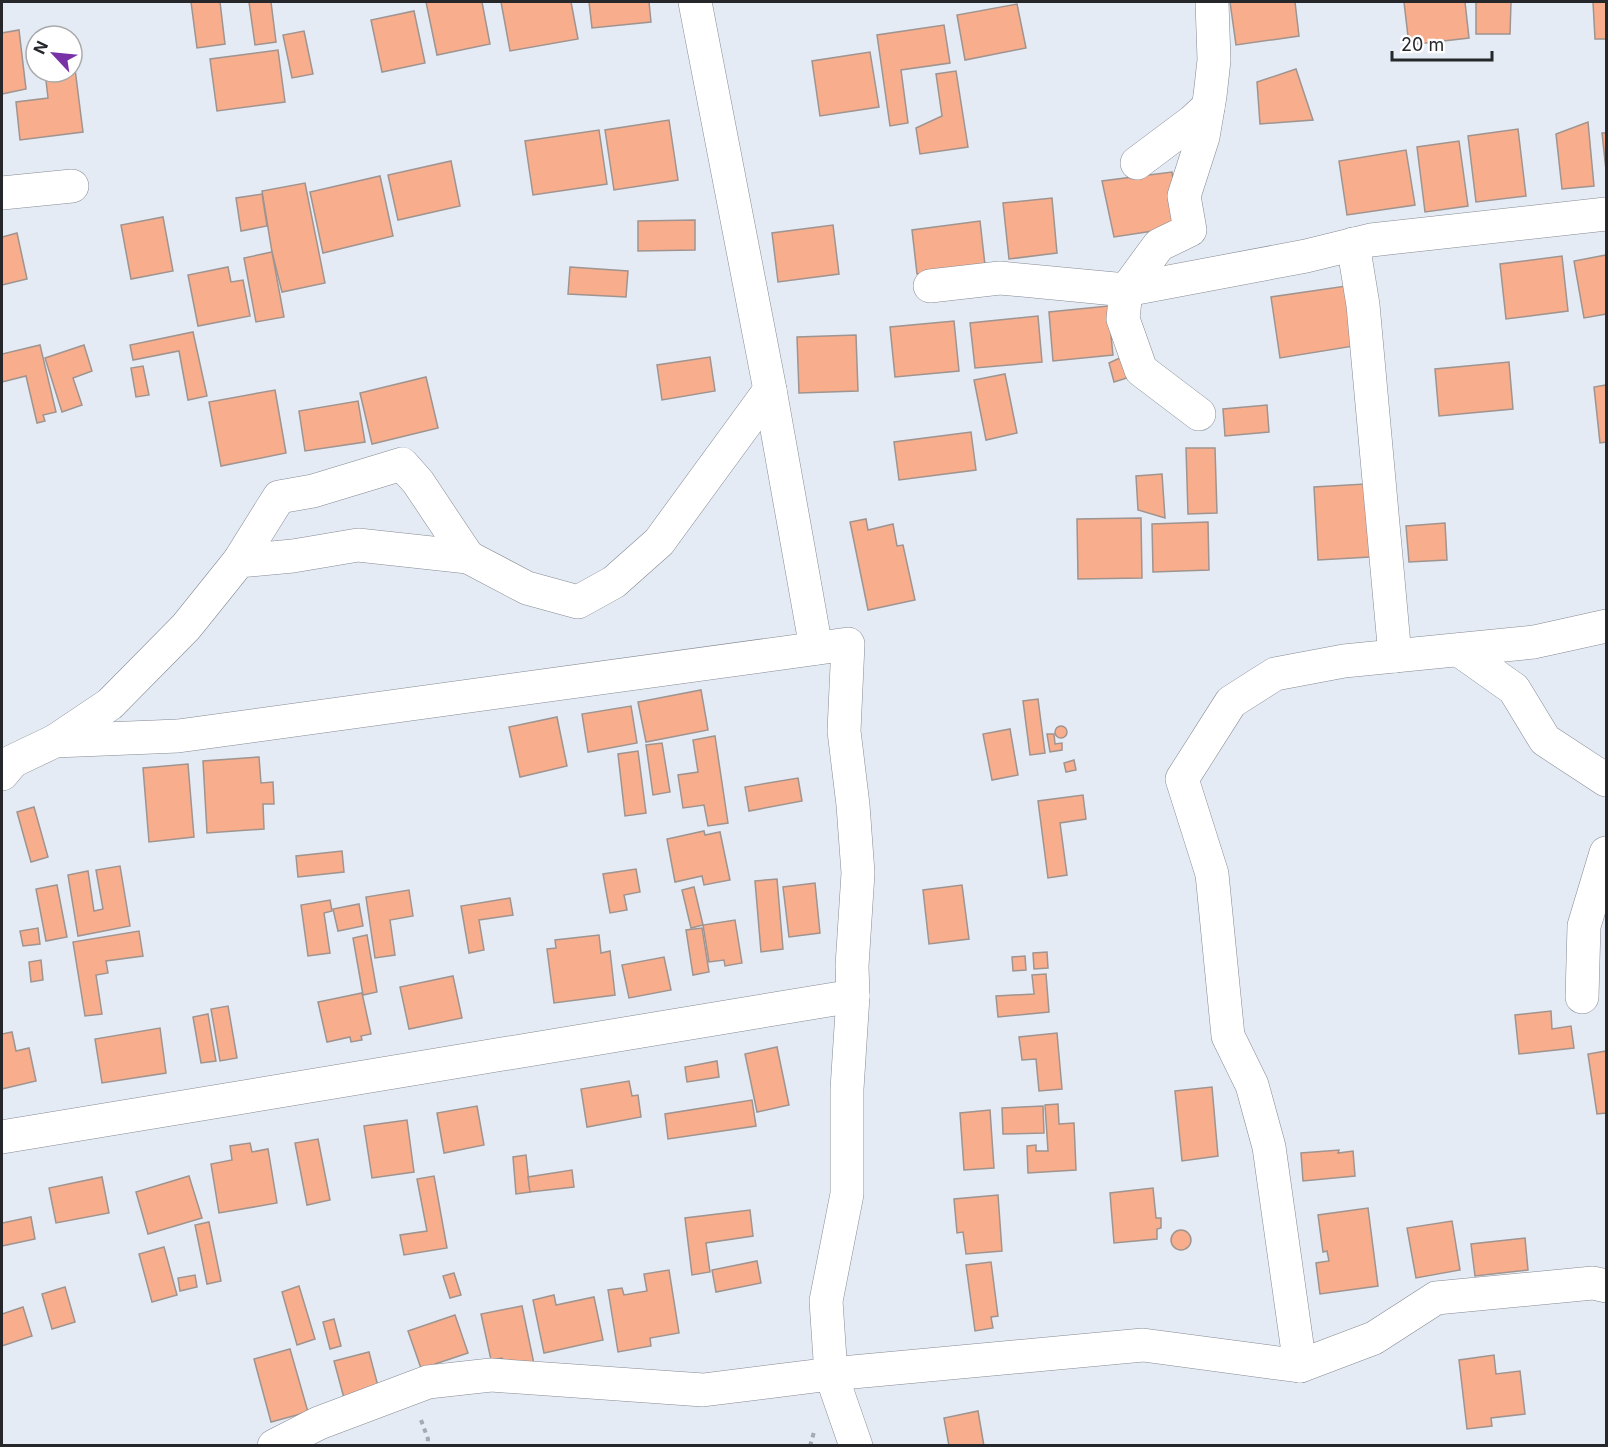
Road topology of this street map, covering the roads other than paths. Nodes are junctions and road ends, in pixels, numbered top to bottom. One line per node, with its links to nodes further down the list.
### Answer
1 (695, 2): 11 (street)
2 (1212, 2): 3 (street)
3 (1208, 106): 4 (street); 10 (street)
4 (1137, 163)
5 (72, 186): 6 (street)
6 (2, 193)
7 (1606, 214): 8 (street)
8 (1353, 244): 10 (street); 18 (street)
9 (930, 286): 10 (street)
10 (1126, 290): 12 (street)
11 (770, 390): 13 (street); 16 (street)
12 (1199, 414)
13 (468, 556): 14 (street); 14 (street)
14 (239, 561): 19 (street)
15 (1606, 626): 17 (street)
16 (816, 648): 19 (street); 23 (street)
17 (1459, 650): 18 (street); 21 (street)
18 (1395, 656): 27 (street)
19 (55, 741): 20 (street)
20 (2, 774)
21 (1606, 780)
22 (1606, 853): 24 (street)
23 (853, 996): 25 (street); 28 (street)
24 (1582, 998)
25 (2, 1137)
26 (1606, 1286): 27 (street)
27 (1300, 1366): 28 (street)
28 (831, 1374): 29 (street); 30 (street)
29 (274, 1446)
30 (856, 1446)

